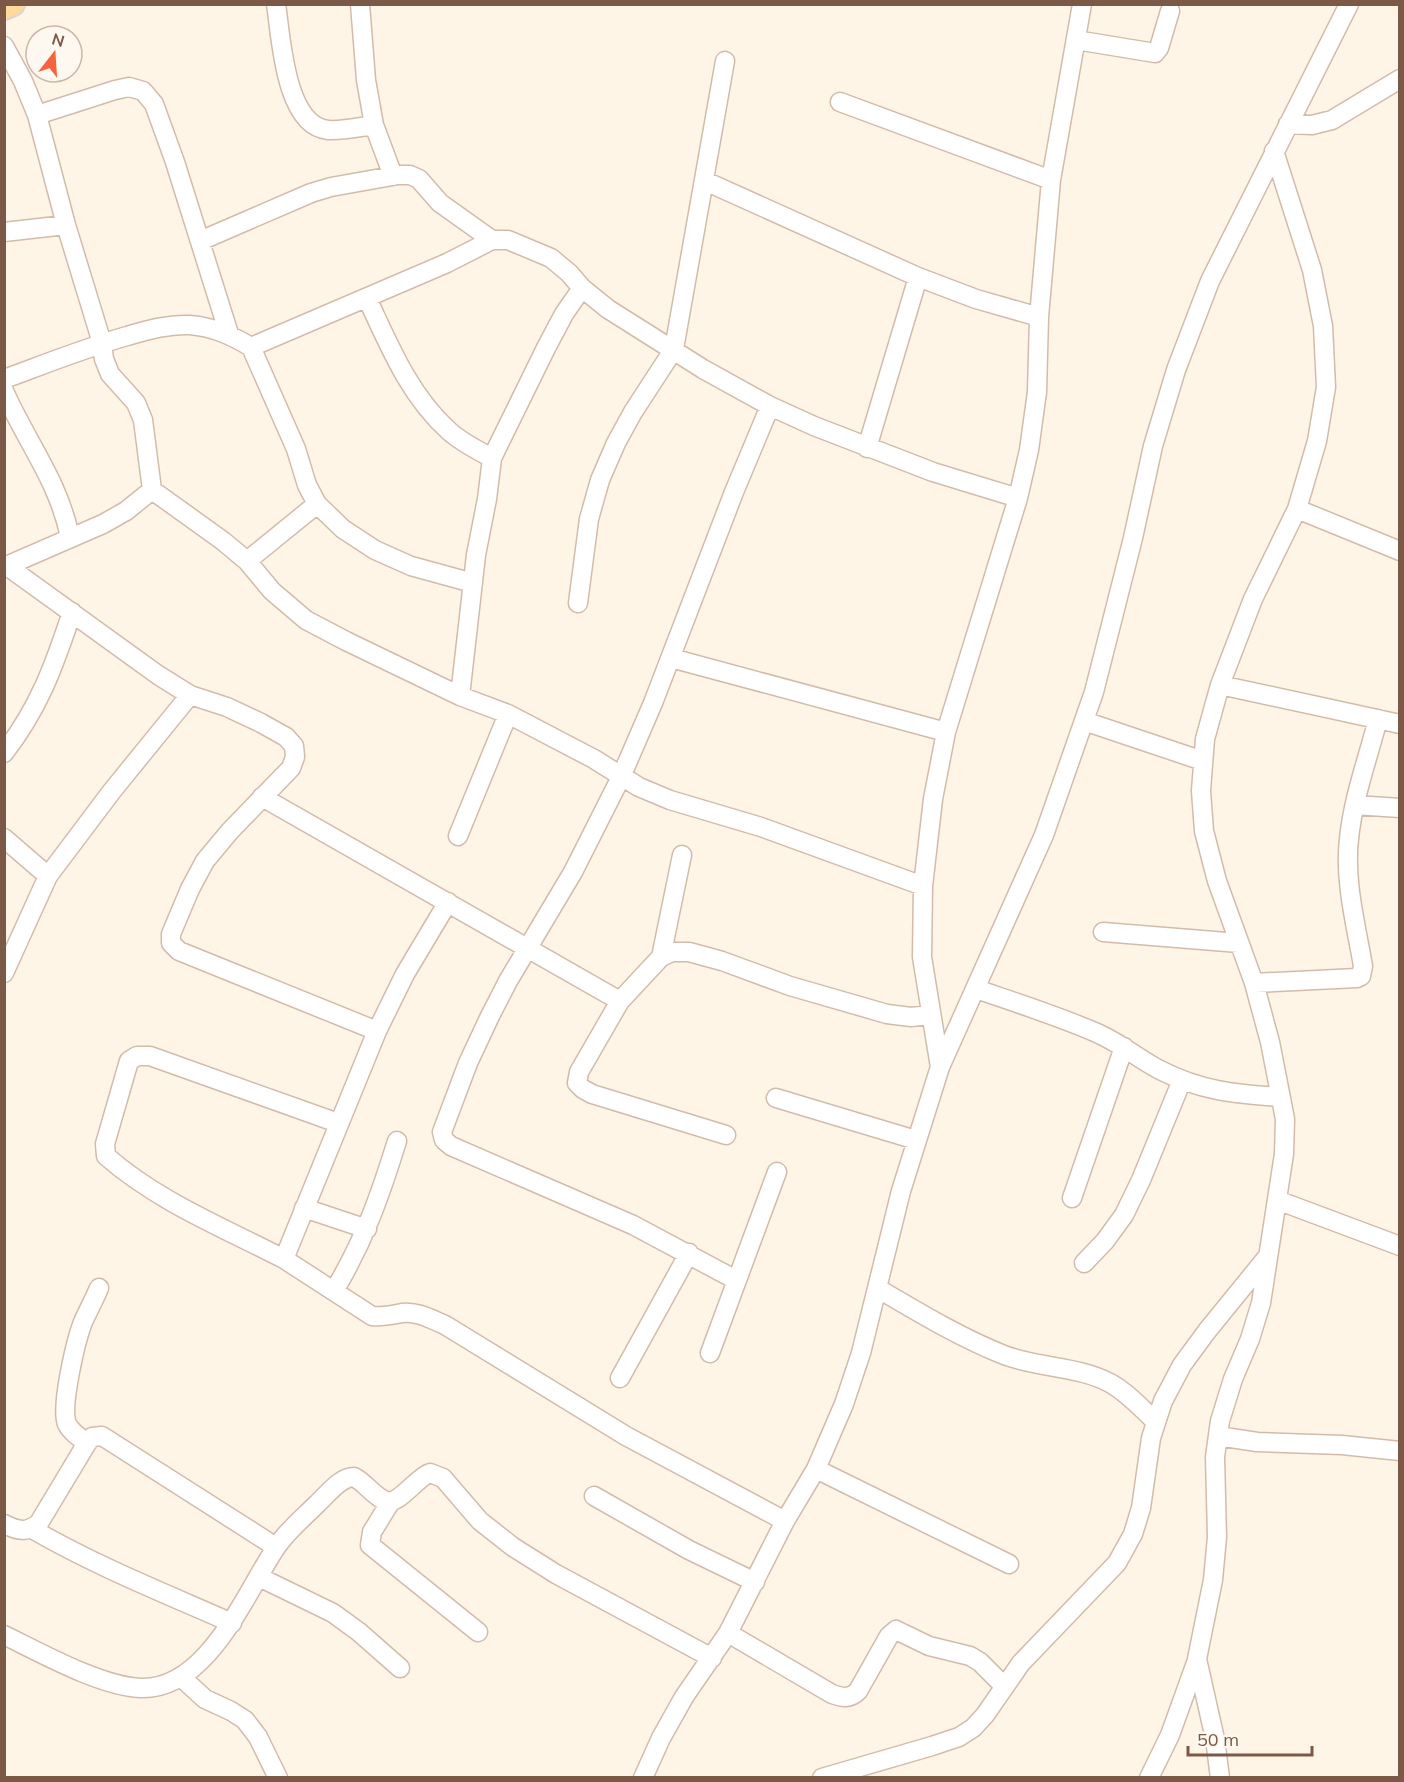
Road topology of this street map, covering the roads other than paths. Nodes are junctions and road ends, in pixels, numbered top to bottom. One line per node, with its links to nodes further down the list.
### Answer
1 (276, 4): 13 (street)
2 (360, 4): 13 (street)
3 (1082, 4): 6 (street)
4 (1349, 4): 12 (street)
5 (1170, 11): 6 (street)
6 (1076, 40): 16 (street)
7 (4, 46): 11 (street)
8 (724, 61): 17 (street)
9 (1400, 79): 12 (street)
10 (840, 102): 16 (street)
11 (36, 115): 18 (street); 21 (street)
12 (1288, 124): 14 (street)
13 (374, 125): 15 (street)
14 (1274, 151): 39 (street); 53 (street)
15 (393, 176): 20 (street); 21 (street)
16 (1051, 180): 25 (street)
17 (705, 181): 22 (street); 29 (street)
18 (66, 225): 19 (street); 27 (street)
19 (4, 232)
20 (492, 240): 23 (street); 24 (street)
21 (200, 241): 26 (street)
22 (918, 278): 25 (street); 34 (street)
23 (582, 288): 29 (street); 35 (street)
24 (367, 298): 28 (street); 35 (street)
25 (1039, 317): 37 (street)
26 (229, 334): 27 (street); 28 (street)
27 (102, 344): 30 (street); 36 (street)
28 (250, 347): 38 (street)
29 (674, 350): 32 (street); 45 (street)
30 (4, 379)
31 (4, 391): 33 (street)
32 (770, 406): 34 (street); 47 (street)
33 (11, 422): 40 (street)
34 (867, 448): 37 (street)
35 (492, 458): 44 (street)
36 (152, 490): 40 (street); 42 (street)
37 (1018, 498): 55 (street)
38 (317, 504): 42 (street); 44 (street)
39 (1298, 509): 41 (street); 48 (street)
40 (70, 537): 43 (street)
41 (1400, 551)
42 (247, 561): 50 (street)
43 (6, 567): 46 (street)
44 (472, 583): 50 (street)
45 (579, 603)
46 (72, 612): 49 (street); 56 (street)
47 (671, 658): 55 (street); 58 (street)
48 (1220, 685): 52 (street); 57 (street)
49 (190, 695): 59 (street); 65 (street)
50 (460, 696): 51 (street)
51 (508, 714): 58 (street); 62 (street)
52 (1378, 719): 54 (street); 60 (street)
53 (1084, 721): 57 (street); 74 (street)
54 (1400, 724)
55 (946, 732): 66 (street)
56 (4, 753)
57 (1203, 761): 69 (street)
58 (621, 777): 66 (street); 70 (street)
59 (262, 797): 67 (street); 77 (street)
60 (1355, 805): 61 (street); 73 (street)
61 (1400, 808)
62 (458, 836)
63 (4, 838): 65 (street)
64 (682, 855): 71 (street)
65 (48, 876): 72 (street)
66 (923, 886): 76 (street)
67 (448, 902): 70 (street); 77 (street)
68 (1103, 932): 69 (street)
69 (1239, 943): 73 (street)
70 (528, 948): 75 (street); 93 (street)
71 (661, 957): 75 (street); 76 (street)
72 (4, 973)
73 (1254, 983): 81 (street)
74 (976, 989): 78 (street); 79 (street)
75 (620, 1001): 84 (street)
76 (931, 1015): 79 (street)
77 (377, 1031): 83 (street)
78 (1124, 1047): 80 (street); 88 (street)
79 (940, 1067): 85 (street)
80 (1182, 1080): 81 (street); 96 (street)
81 (1280, 1097): 89 (street)
82 (776, 1098): 85 (street)
83 (338, 1123): 90 (street); 95 (street)
84 (726, 1135)
85 (916, 1140): 99 (street)
86 (397, 1141): 91 (street)
87 (777, 1172): 97 (street)
88 (1072, 1198)
89 (1278, 1200): 92 (street); 94 (street)
90 (304, 1208): 91 (street); 95 (street)
91 (367, 1229): 100 (street)
92 (1400, 1246)
93 (689, 1253): 97 (street); 102 (street)
94 (1268, 1256): 103 (street); 104 (street)
95 (284, 1259): 100 (street)
96 (1084, 1263)
97 (736, 1280): 101 (street)
98 (99, 1288): 105 (street)
99 (877, 1288): 103 (street); 107 (street)
100 (334, 1291): 110 (street)
101 (710, 1353)
102 (620, 1378)
103 (1156, 1422): 125 (street)
104 (1218, 1436): 106 (street); 122 (street)
105 (87, 1443): 112 (street); 113 (street)
106 (1400, 1451)
107 (816, 1469): 110 (street); 114 (street)
108 (594, 1496): 116 (street)
109 (391, 1502): 113 (street); 118 (street); 121 (street)
110 (785, 1521): 116 (street)
111 (4, 1524): 112 (street)
112 (32, 1529): 117 (street)
113 (276, 1547): 115 (street)
114 (1009, 1564)
115 (260, 1577): 117 (street); 123 (street)
116 (755, 1582): 119 (street)
117 (232, 1623): 124 (street)
118 (478, 1632)
119 (728, 1633): 121 (street); 125 (street)
120 (4, 1635): 124 (street)
121 (712, 1658): 127 (street)
122 (1197, 1659): 129 (street); 130 (street)
123 (400, 1668)
124 (181, 1677): 126 (street)
125 (1005, 1686): 128 (street)
126 (278, 1778)
127 (643, 1778)
128 (822, 1778)
129 (1149, 1778)
130 (1220, 1778)

